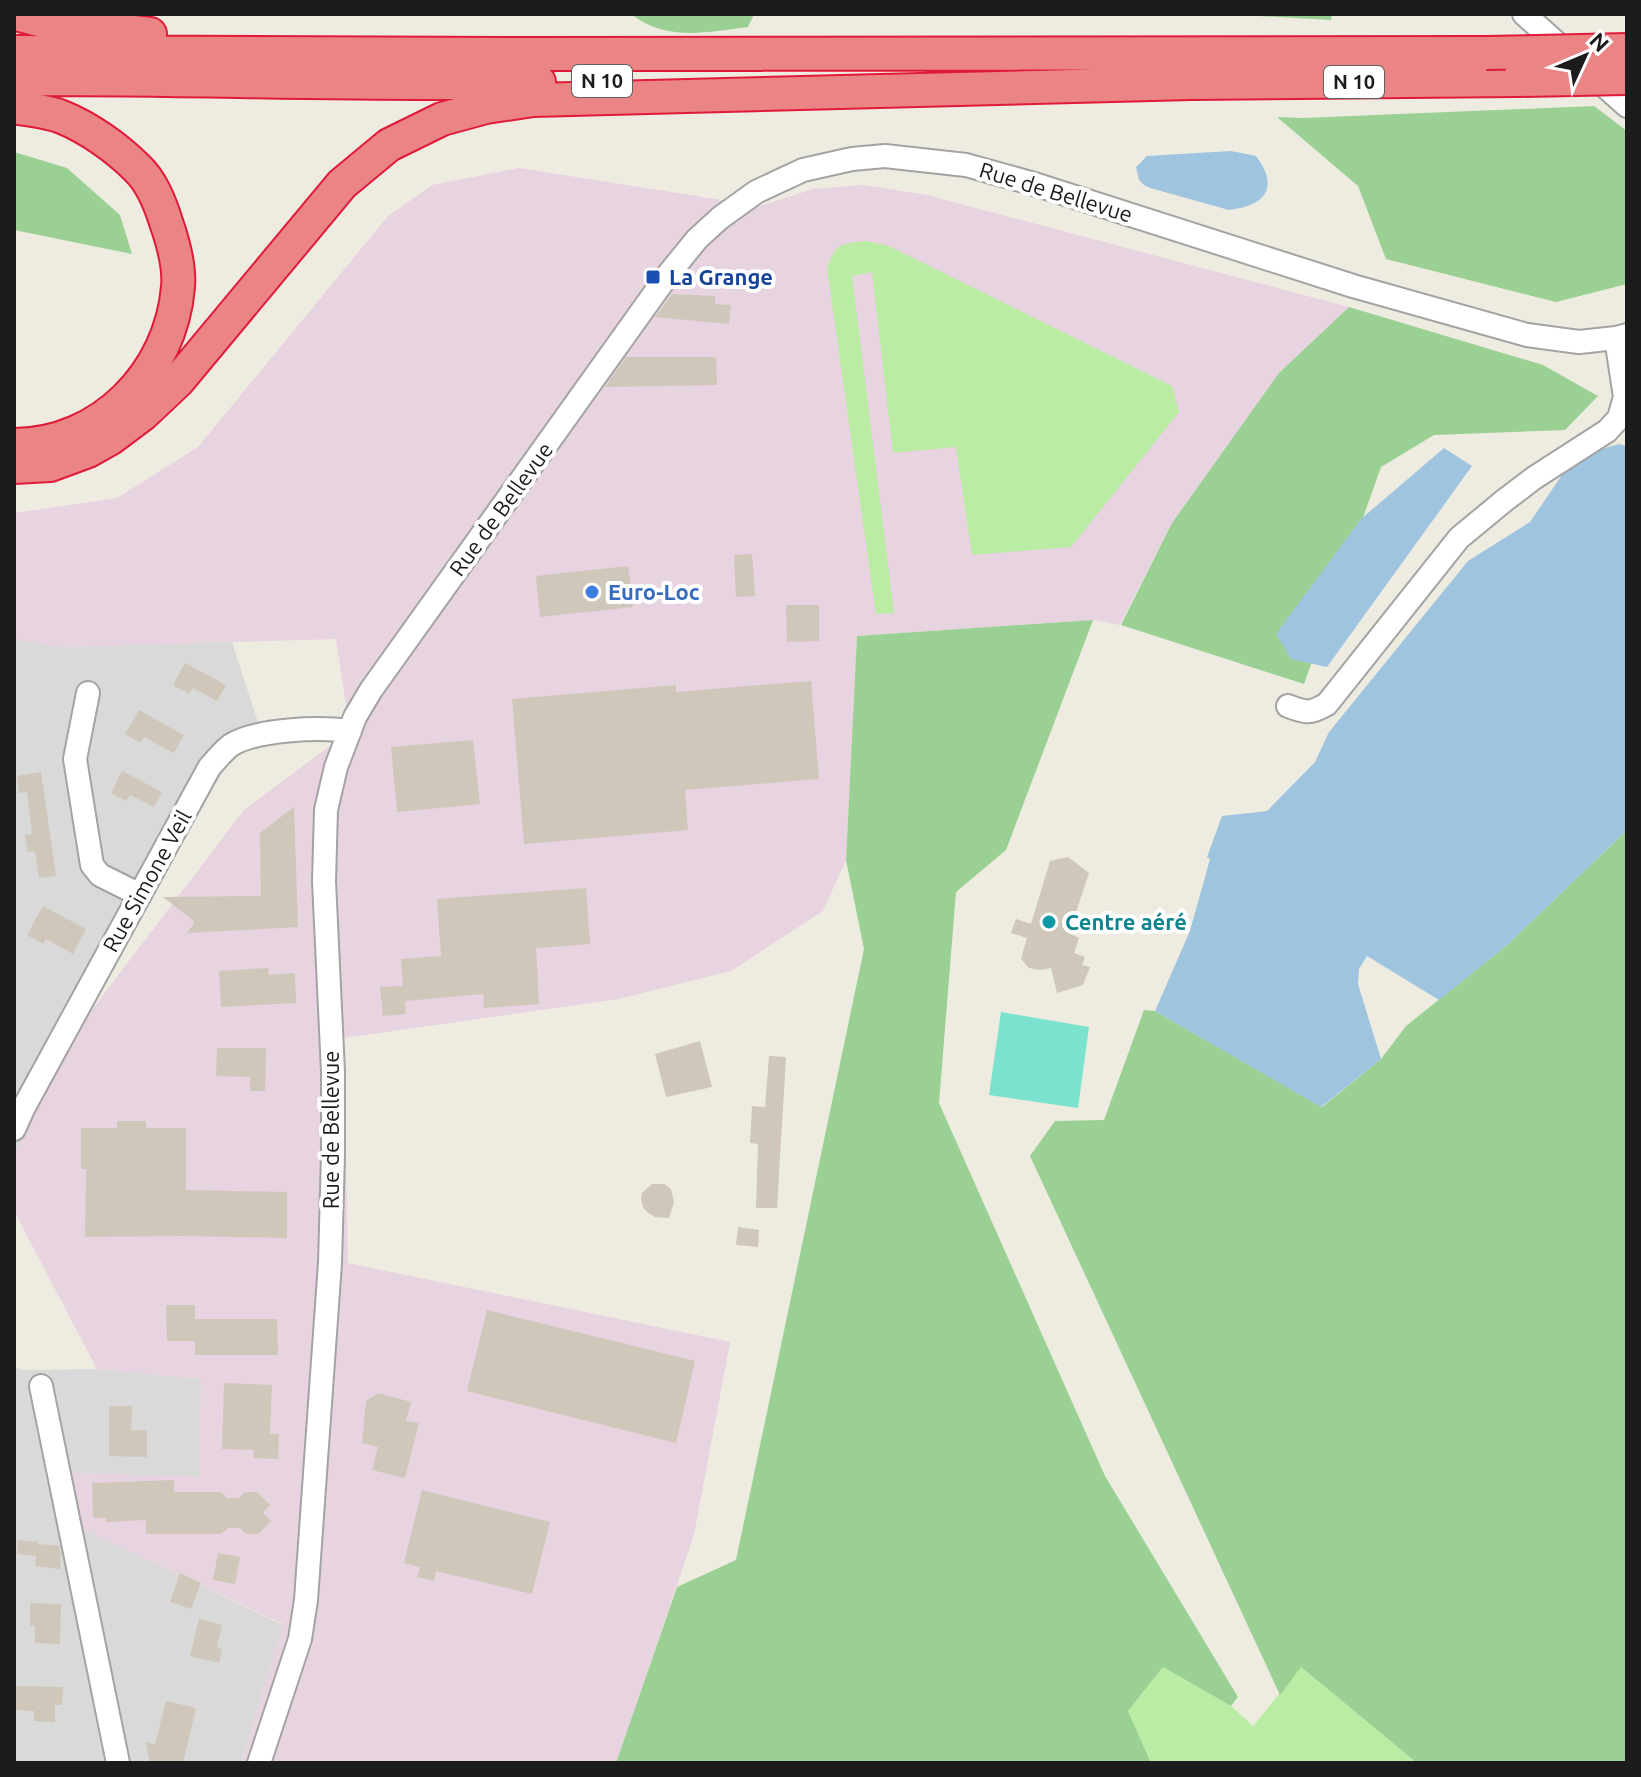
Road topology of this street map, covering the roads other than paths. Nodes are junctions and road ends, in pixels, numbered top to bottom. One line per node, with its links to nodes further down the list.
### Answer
1 (16, 14): 5 (highway)
2 (1524, 14): 9 (street)
3 (1627, 50): 5 (highway, N 10, bridge)
4 (14, 52): 5 (highway, N 10)
5 (528, 54)
6 (1627, 78): 8 (highway, N 10, bridge)
7 (14, 79): 8 (highway, N 10)
8 (1191, 83): 13 (highway)
9 (1627, 106)
10 (14, 107): 12 (highway)
11 (1622, 336): 15 (street); 16 (street, Rue de Bellevue)
12 (14, 445)
13 (14, 467)
14 (88, 693): 17 (street)
15 (1288, 706)
16 (350, 731): 17 (street, Rue Simone Veil); 21 (street, Rue de Bellevue)
17 (140, 895): 18 (street, Rue Simone Veil)
18 (14, 1129)
19 (41, 1386): 20 (street)
20 (118, 1763)
21 (259, 1763)

